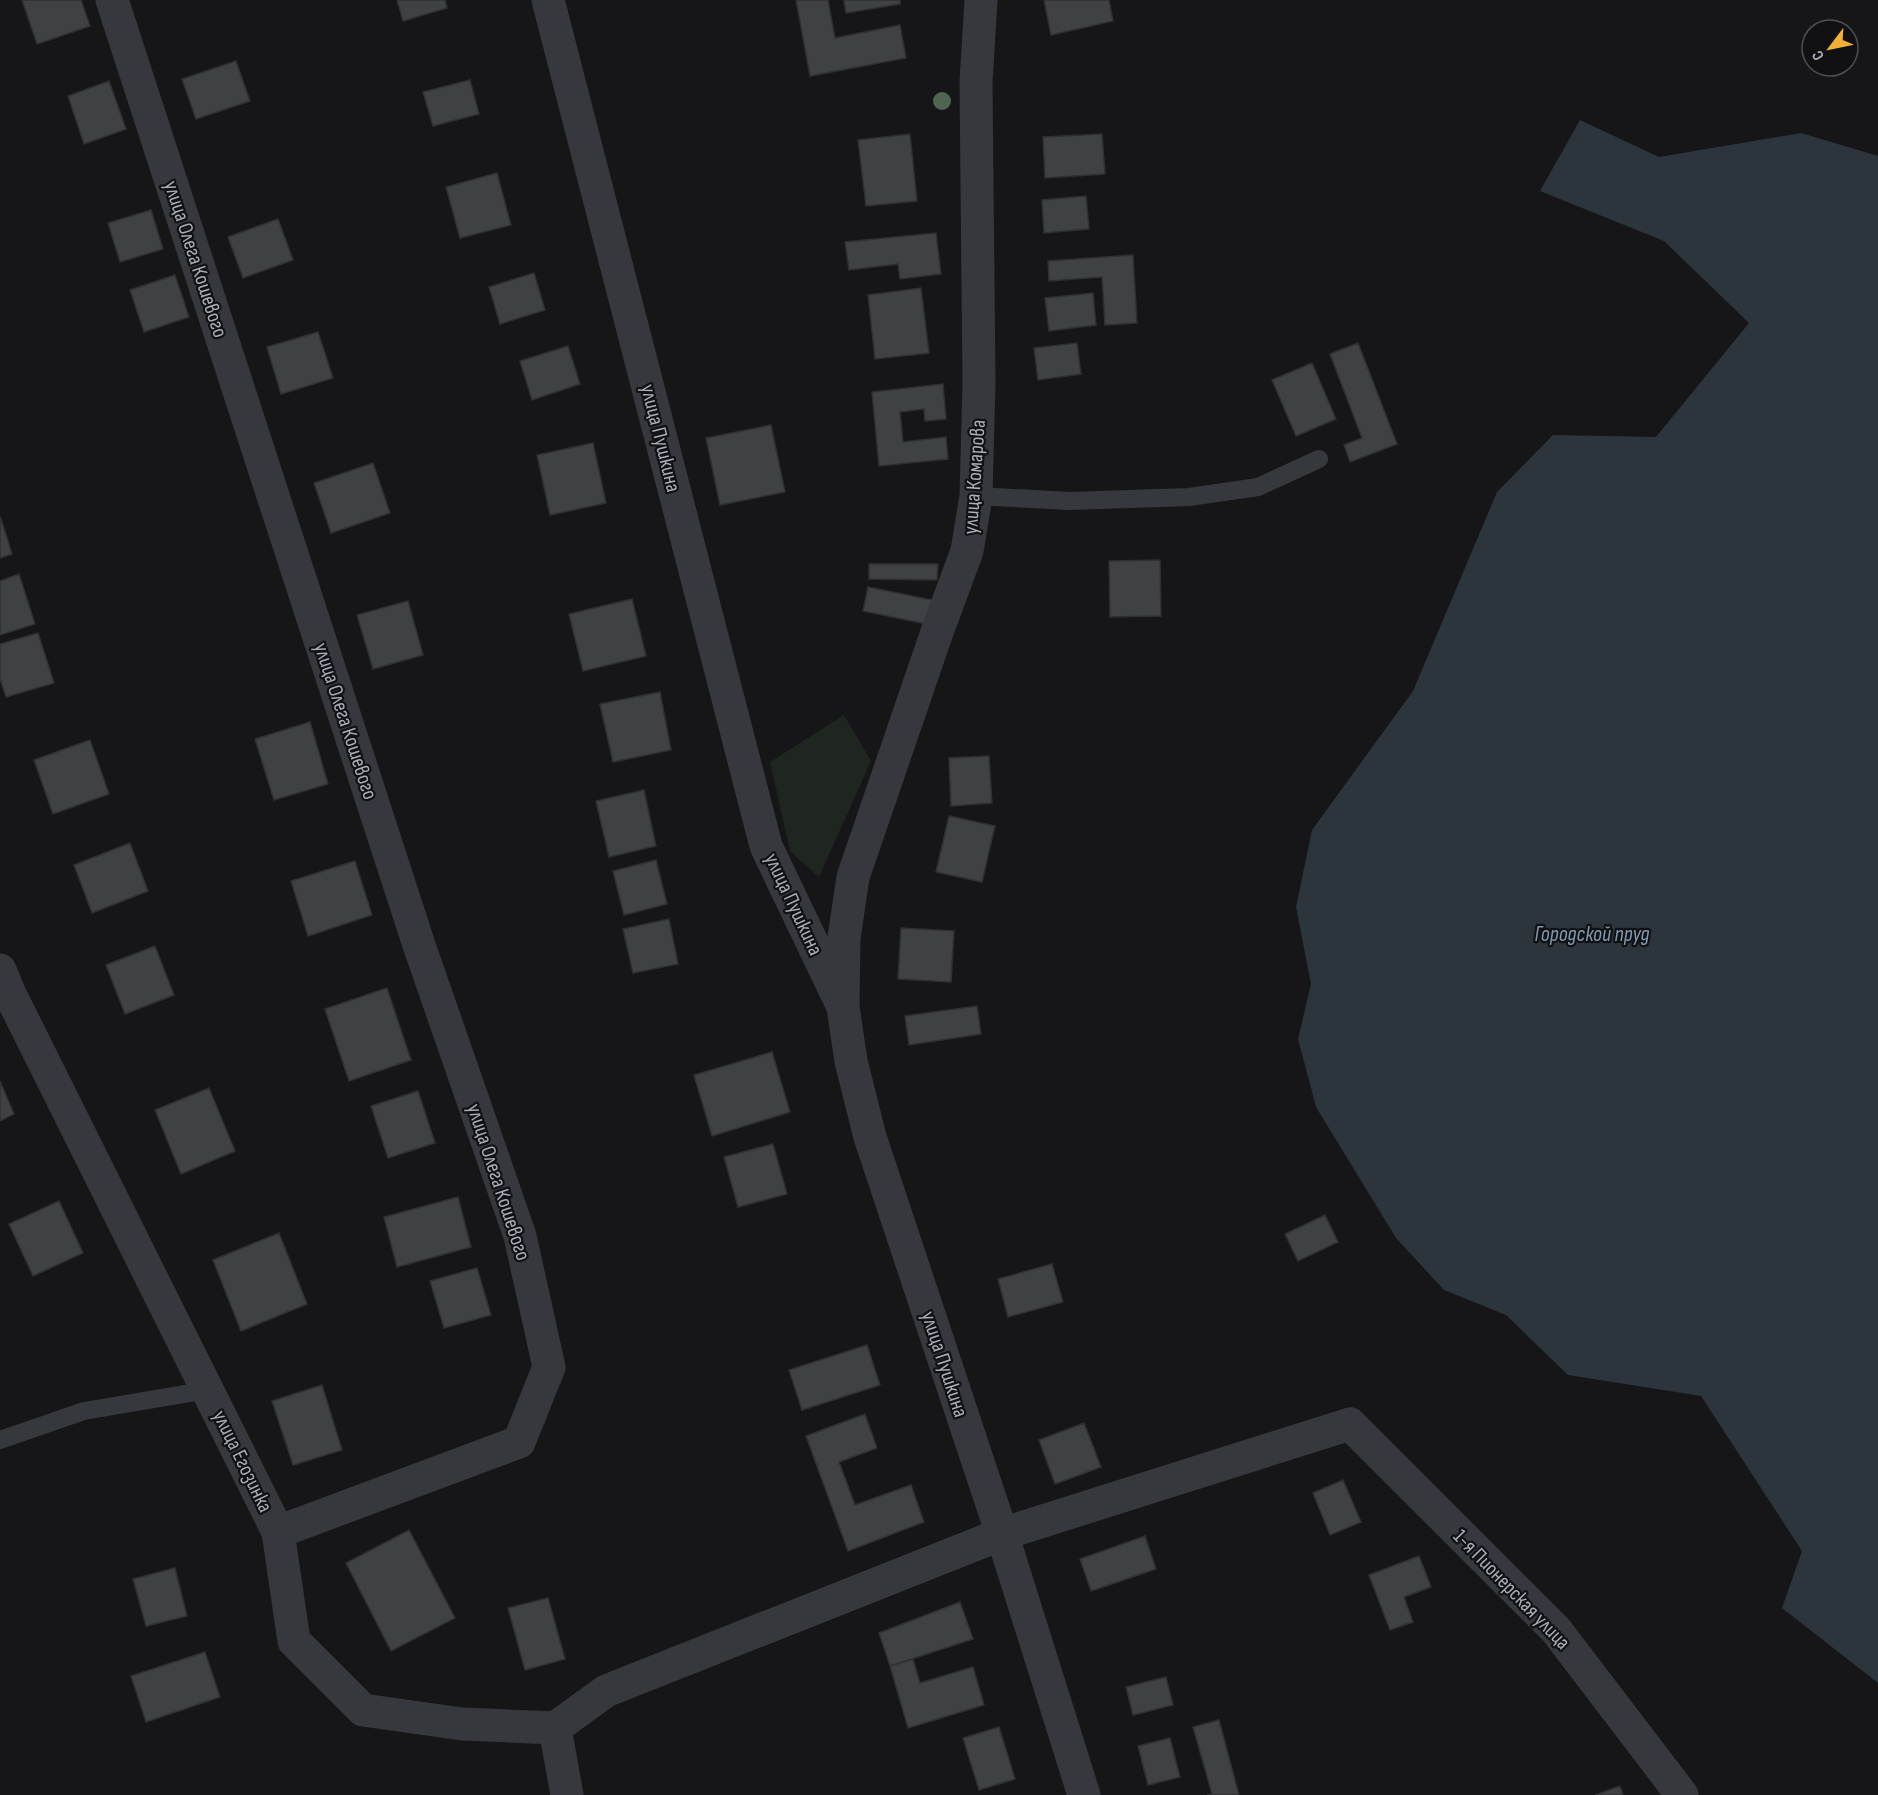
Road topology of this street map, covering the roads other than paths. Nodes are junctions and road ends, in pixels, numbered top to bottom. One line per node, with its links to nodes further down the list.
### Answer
1 (112, 0): 10 (street, улица Олега Кошевого)
2 (548, 0): 7 (street, улица Пушкина)
3 (981, 0): 5 (street, улица Комарова)
4 (1319, 459): 5 (lane)
5 (976, 496): 7 (street, улица Комарова)
6 (0, 970): 8 (street, улица Егозинка)
7 (843, 1007): 11 (street, улица Пушкина)
8 (208, 1390): 9 (lane); 10 (street, улица Егозинка)
9 (0, 1440)
10 (278, 1532): 12 (street, улица Егозинка)
11 (1002, 1534): 12 (street); 14 (street, улица Пушкина); 15 (street, 1-я Пионерская улица)
12 (555, 1728): 13 (street)
13 (567, 1795)
14 (1084, 1795)
15 (1682, 1795)

